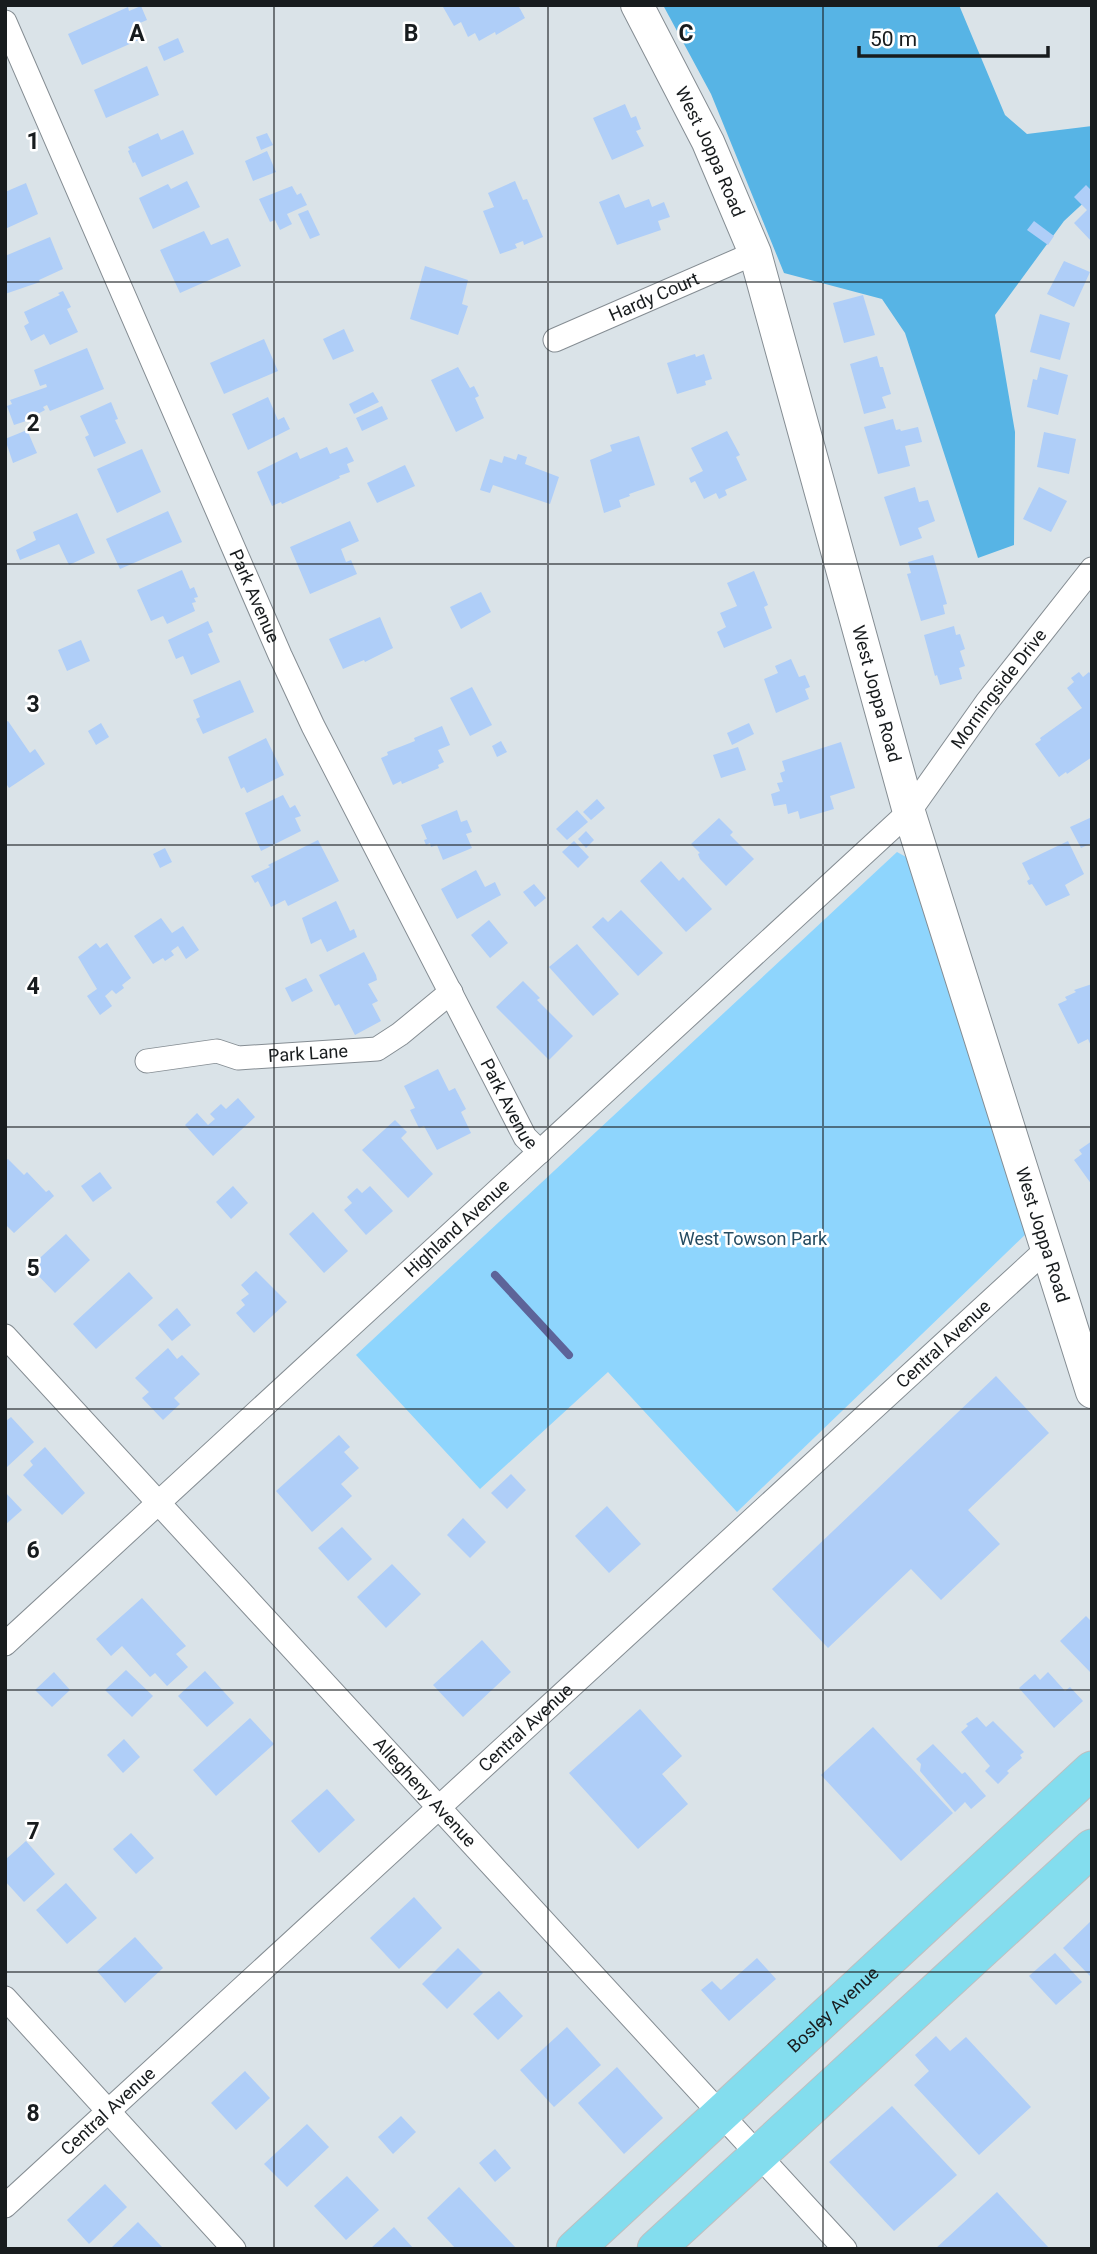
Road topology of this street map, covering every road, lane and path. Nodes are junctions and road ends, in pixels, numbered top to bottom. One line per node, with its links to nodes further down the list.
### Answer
1 (637, 5): 3 (street, West Joppa Road)
2 (5, 22): 7 (street, Park Avenue)
3 (755, 253): 4 (street, Hardy Court); 6 (street, West Joppa Road)
4 (555, 340)
5 (1092, 569): 6 (street, Morningside Drive)
6 (909, 813): 9 (street, Highland Avenue); 10 (street, West Joppa Road)
7 (451, 992): 8 (street, Park Lane); 9 (street, Park Avenue)
8 (147, 1060)
9 (540, 1152): 13 (street, Highland Avenue)
10 (1047, 1249): 12 (street, West Joppa Road); 16 (street, Central Avenue)
11 (5, 1336): 13 (street, Allegheny Avenue)
12 (1092, 1392)
13 (158, 1503): 14 (street, Highland Avenue); 16 (street, Allegheny Avenue)
14 (5, 1644)
15 (1092, 1770): 20 (main road, Bosley Avenue)
16 (439, 1807): 19 (street, Central Avenue); 20 (street, Allegheny Avenue)
17 (1092, 1848): 21 (main road)
18 (5, 1998): 19 (street)
19 (108, 2111): 22 (street, Central Avenue); 23 (street)
20 (722, 2114): 21 (street, Allegheny Avenue); 24 (main road, Bosley Avenue)
21 (759, 2154): 25 (main road); 26 (street, Allegheny Avenue)
22 (5, 2206)
23 (234, 2249)
24 (575, 2249)
25 (656, 2249)
26 (845, 2249)

